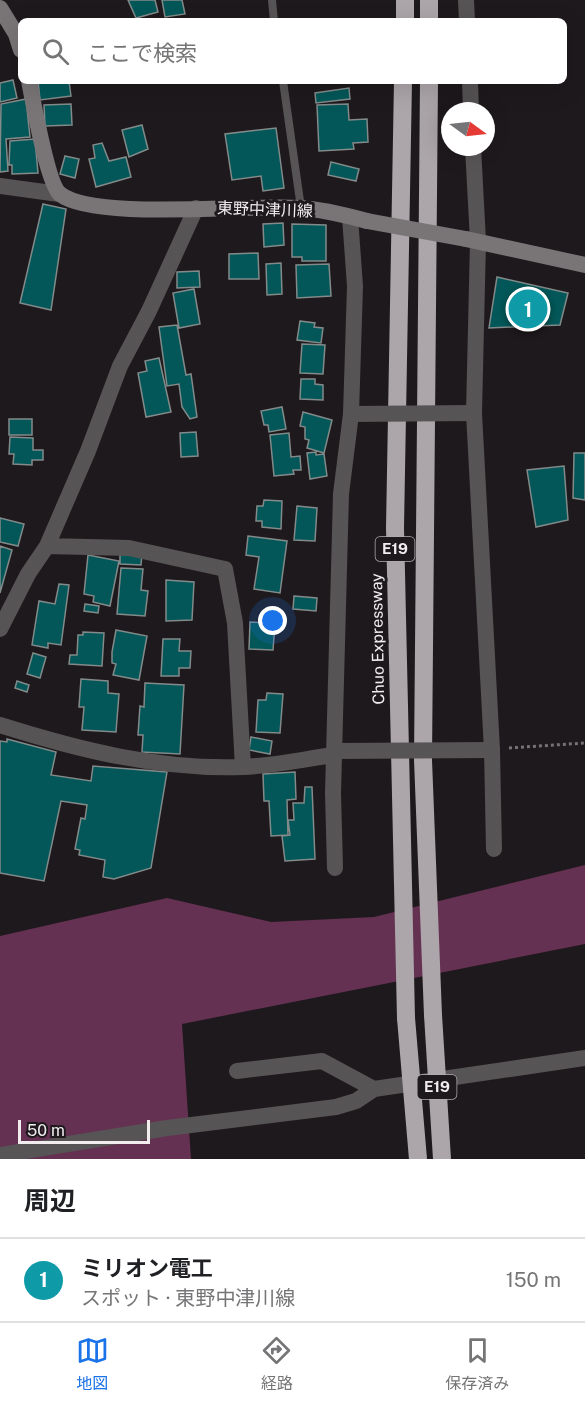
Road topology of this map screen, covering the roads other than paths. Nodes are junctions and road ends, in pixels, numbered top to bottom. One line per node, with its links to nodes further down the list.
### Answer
1 (272, 0): 6 (lane)
2 (405, 0): 7 (highway)
3 (429, 0): 8 (highway)
4 (466, 0): 9 (street)
5 (0, 8): 10 (main road)
6 (274, 18)
7 (405, 18)
8 (429, 18)
9 (467, 18)
10 (18, 40)
11 (30, 84): 19 (main road)
12 (283, 84): 21 (lane)
13 (404, 84): 39 (highway, Chuo Expressway / E19, bridge)
14 (429, 84): 40 (highway, E19, bridge)
15 (470, 84): 16 (street)
16 (471, 102)
17 (473, 156): 23 (street)
18 (0, 186): 19 (street)
19 (59, 194): 20 (main road, 東野中津川線)
20 (196, 208): 21 (main road, 東野中津川線); 27 (street)
21 (301, 208): 22 (main road, 東野中津川線)
22 (350, 217): 23 (main road, 東野中津川線, bridge); 26 (street)
23 (472, 240): 24 (main road, 東野中津川線); 25 (street)
24 (585, 266)
25 (474, 413): 26 (street, bridge); 30 (street)
26 (351, 414): 31 (street)
27 (47, 546): 28 (street); 32 (street)
28 (0, 629)
29 (0, 725): 32 (street)
30 (492, 750): 31 (street, bridge); 33 (street)
31 (334, 753): 32 (street); 34 (street)
32 (243, 767)
33 (494, 849)
34 (335, 868)
35 (585, 1058): 37 (street)
36 (237, 1071): 37 (street)
37 (374, 1089): 38 (street)
38 (0, 1155)
39 (418, 1159)
40 (442, 1159)

